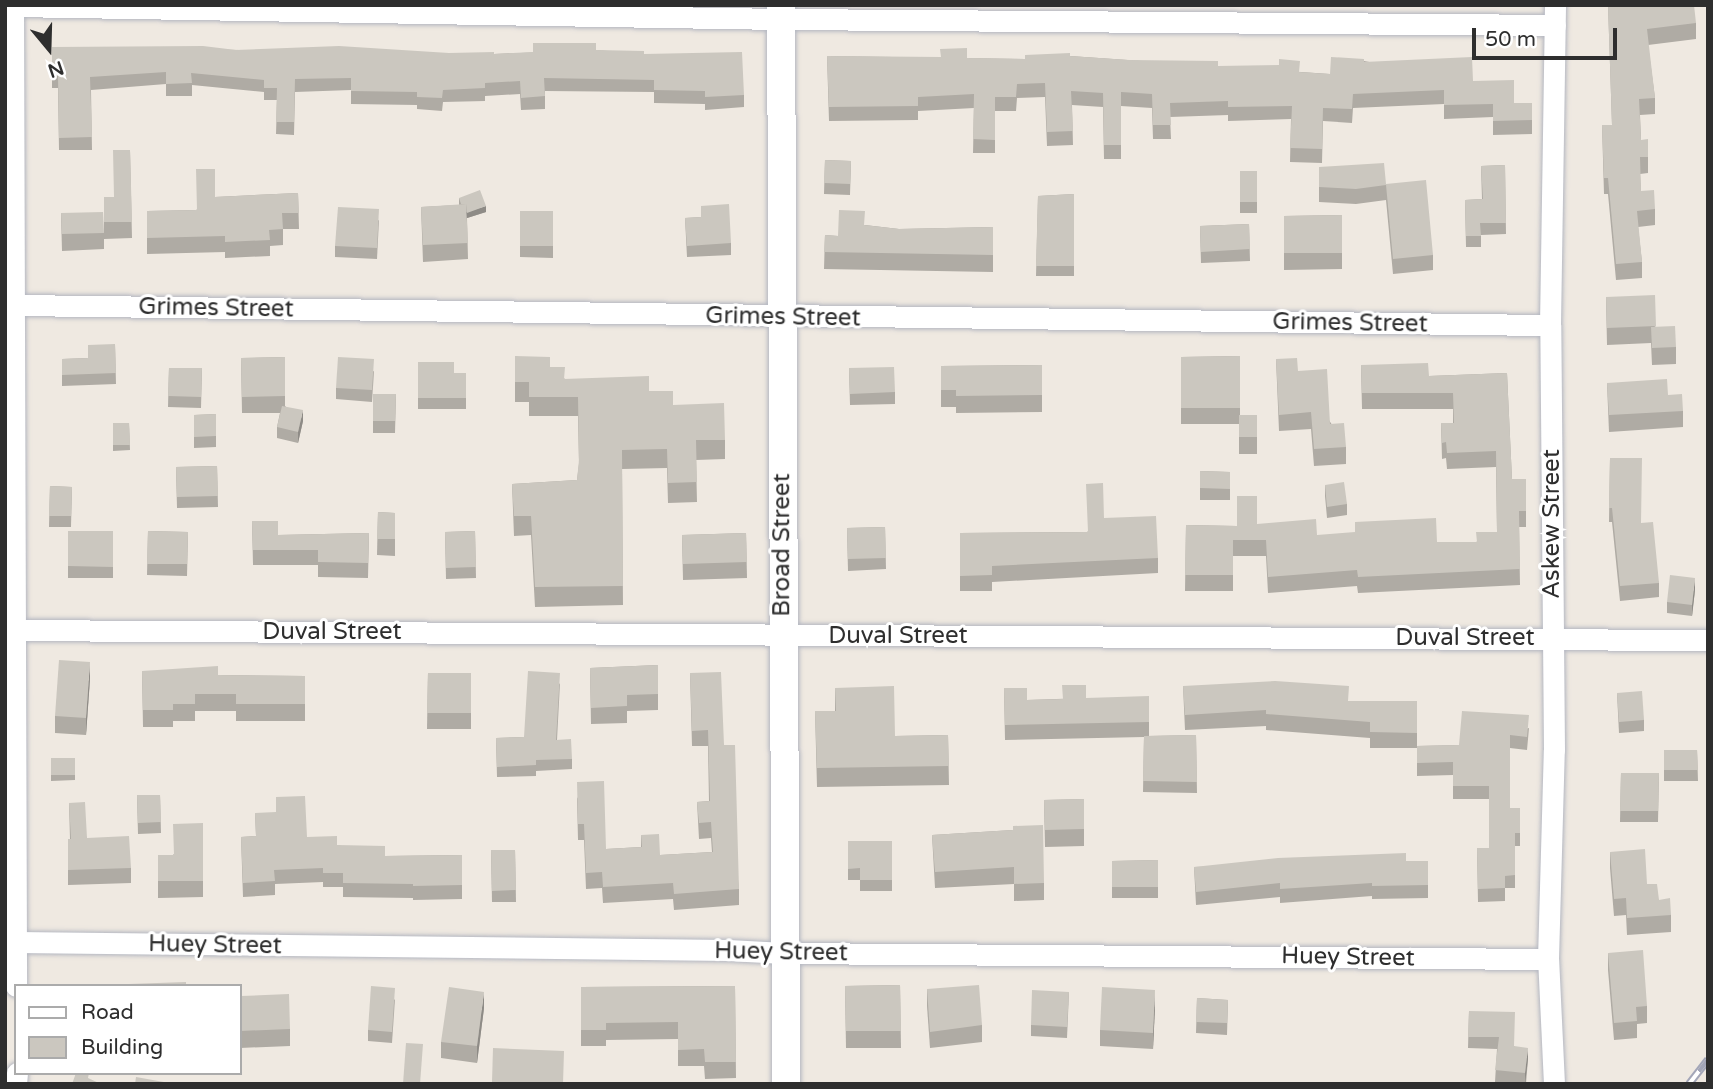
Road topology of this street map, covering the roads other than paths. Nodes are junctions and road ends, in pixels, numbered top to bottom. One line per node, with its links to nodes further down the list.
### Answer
1 (13, 6): 2 (street); 4 (street)
2 (781, 12): 3 (street); 5 (street, Broad Street)
3 (1555, 15): 6 (street, Askew Street)
4 (16, 305): 5 (street, Grimes Street); 7 (street)
5 (783, 317): 6 (street, Grimes Street); 8 (street, Broad Street)
6 (1550, 325): 9 (street, Askew Street)
7 (10, 629): 8 (street, Duval Street); 11 (street)
8 (782, 635): 9 (street, Duval Street); 12 (street, Broad Street)
9 (1552, 638): 10 (street, Duval Street); 13 (street, Askew Street)
10 (1708, 640)
11 (15, 942): 12 (street, Huey Street); 14 (street)
12 (784, 953): 13 (street, Huey Street); 15 (street, Broad Street)
13 (1548, 959): 16 (street, Askew Street)
14 (16, 984)
15 (786, 1084)
16 (1554, 1084)

